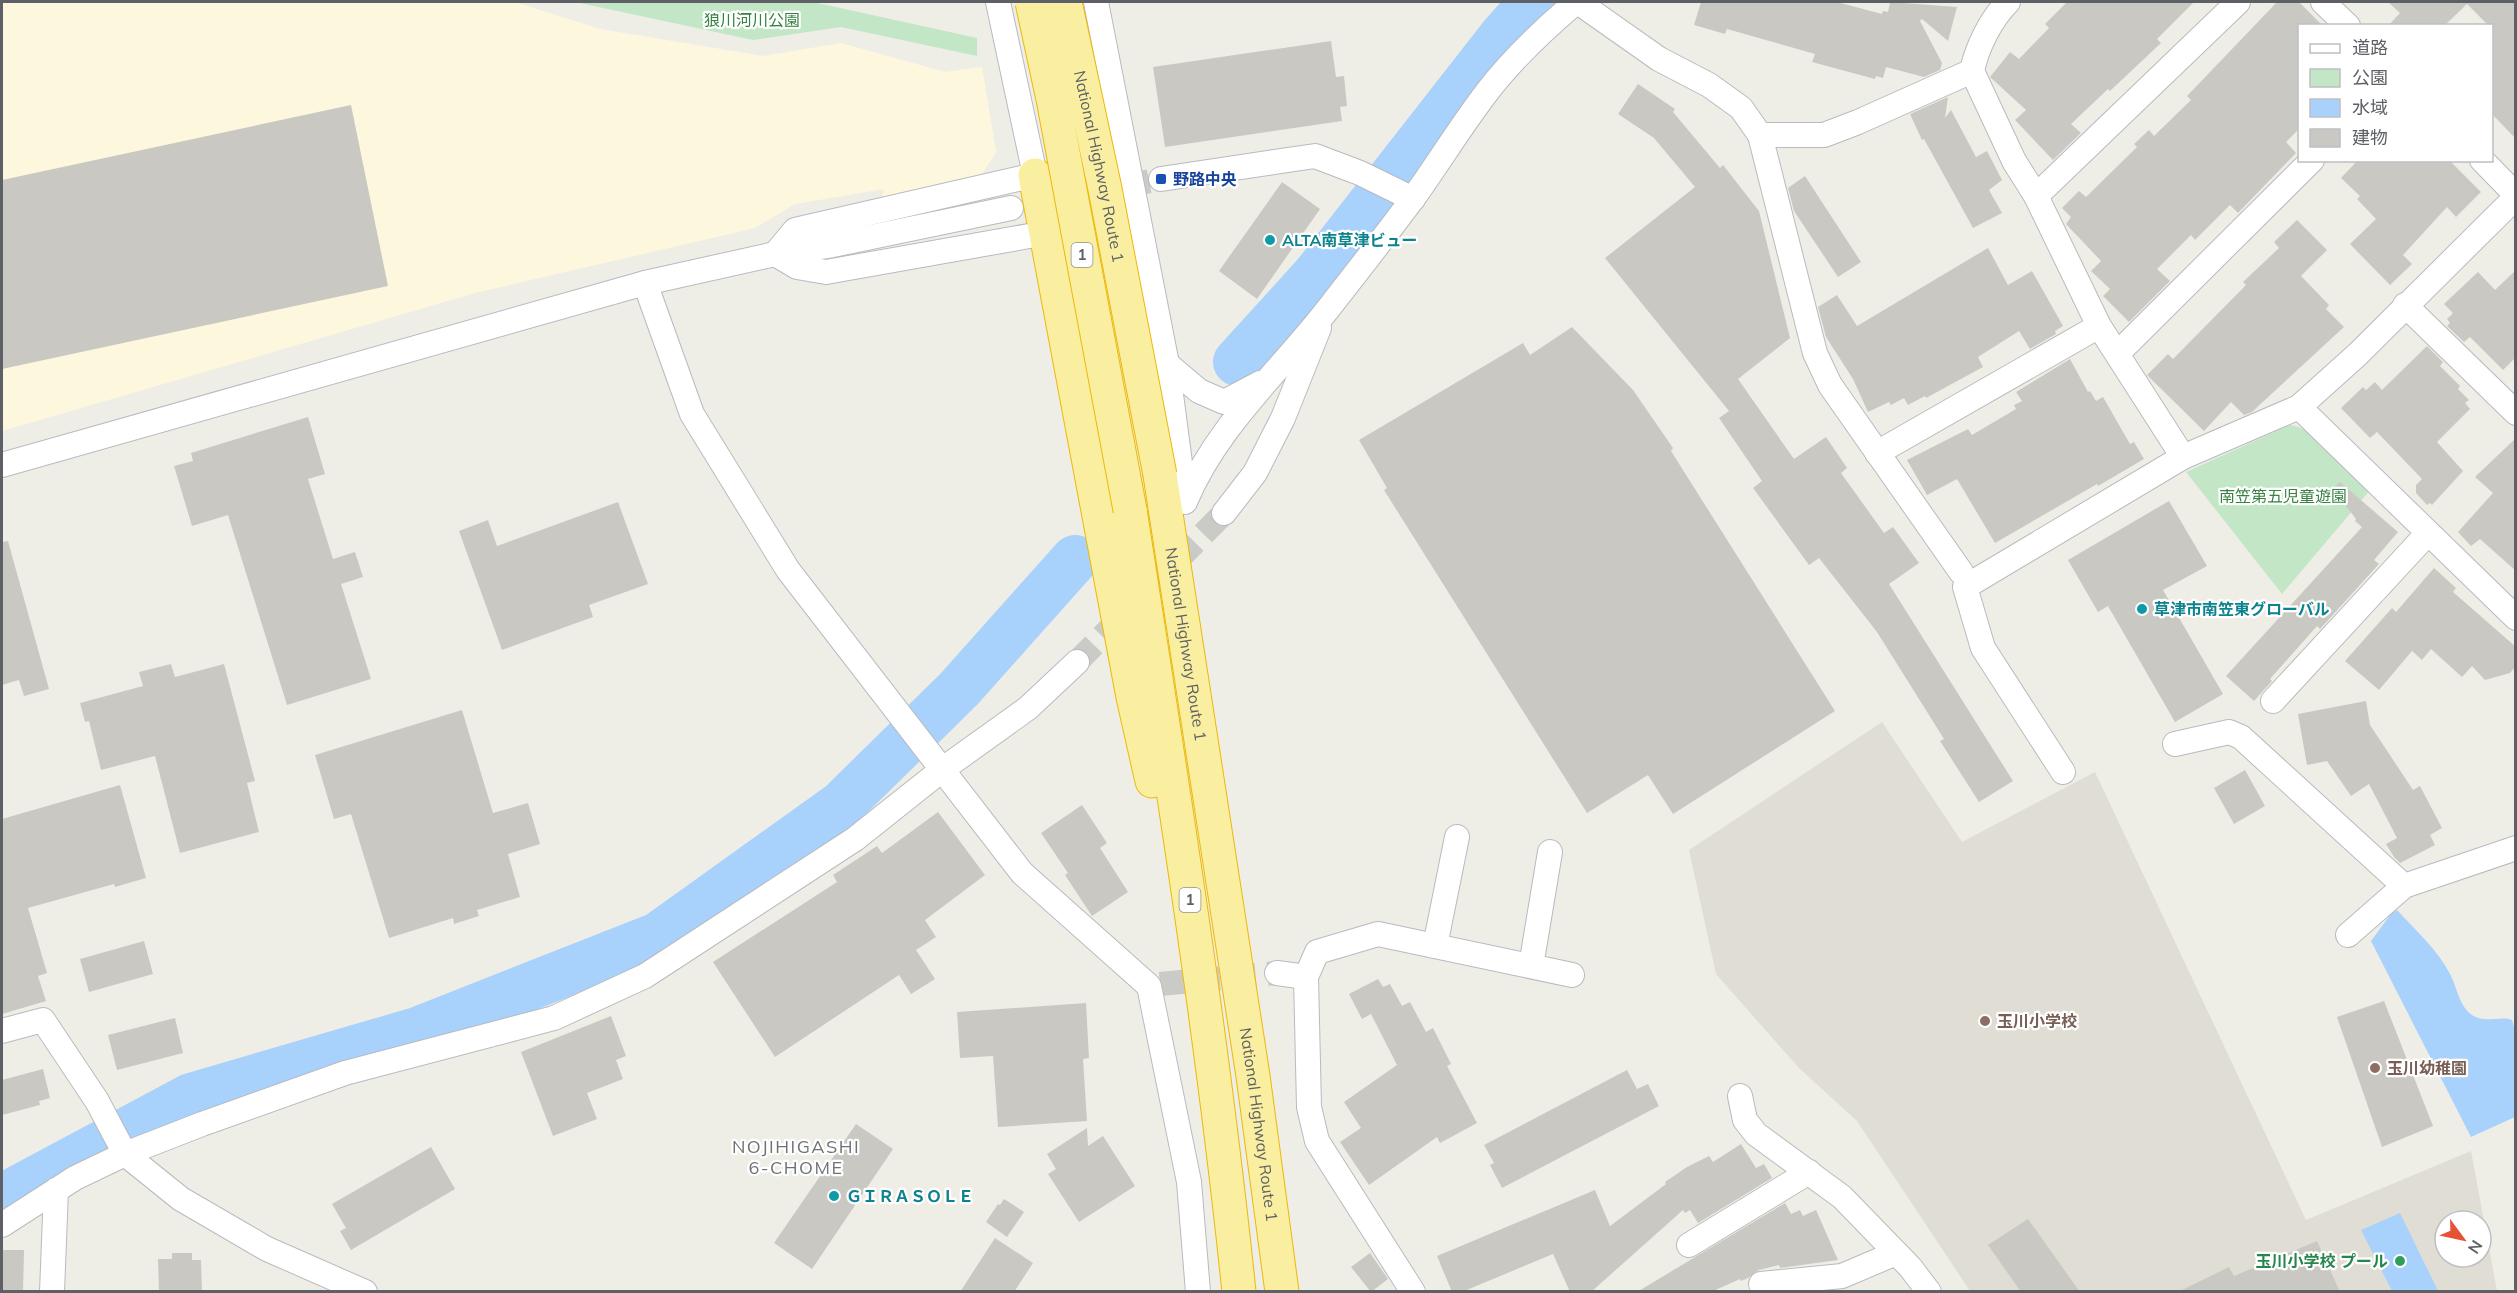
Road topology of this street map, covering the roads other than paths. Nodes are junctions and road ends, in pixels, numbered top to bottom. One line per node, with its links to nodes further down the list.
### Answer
1 (998, 2): 14 (street)
2 (1032, 2): 48 (highway, National Highway Route 1 / 1, bridge)
3 (1065, 2): 45 (highway, National Highway Route 1 / 1, bridge)
4 (1096, 2): 27 (street)
5 (1577, 2): 11 (street); 18 (street)
6 (2008, 2): 10 (street)
7 (2238, 2): 16 (street)
8 (2323, 2): 9 (street)
9 (2346, 24)
10 (1972, 71): 11 (street); 16 (street)
11 (1760, 135): 31 (street)
12 (2310, 162): 26 (street)
13 (2484, 162): 17 (street)
14 (1035, 175): 20 (highway); 21 (street)
15 (1161, 179): 18 (street)
16 (2036, 196): 25 (street)
17 (2516, 196): 23 (street)
18 (1413, 199): 24 (street)
19 (1011, 208): 21 (street)
20 (1046, 233): 21 (street); 48 (highway)
21 (775, 254): 22 (street)
22 (645, 283): 33 (street); 42 (street)
23 (2405, 305): 29 (street); 30 (street)
24 (1325, 312): 28 (street); 35 (street)
25 (2099, 326): 26 (street); 31 (street)
26 (2118, 353): 32 (street)
27 (1167, 364): 28 (street); 34 (street)
28 (1265, 381): 34 (street)
29 (2299, 407): 32 (street); 36 (street)
30 (2516, 413)
31 (1877, 453): 37 (street)
32 (2183, 457): 43 (street)
33 (2, 465)
34 (1185, 502): 45 (highway)
35 (1224, 513)
36 (2428, 533): 38 (street); 40 (street)
37 (1961, 572)
38 (2516, 618)
39 (1077, 662): 42 (street)
40 (2273, 701)
41 (2175, 744): 49 (street)
42 (943, 769): 58 (street); 61 (street)
43 (2063, 772)
44 (1457, 837): 51 (street)
45 (1217, 847): 71 (highway, National Highway Route 1 / 1)
46 (2516, 848): 49 (street)
47 (1550, 852): 52 (street)
48 (1184, 854): 60 (highway, National Highway Route 1 / 1)
49 (2404, 886): 50 (street)
50 (2348, 935)
51 (1435, 946): 52 (street); 55 (street)
52 (1531, 966): 54 (street)
53 (1277, 973): 55 (street)
54 (1572, 975)
55 (1306, 977): 72 (street)
56 (2, 1031): 58 (street)
57 (1740, 1096): 59 (street)
58 (117, 1140): 62 (street); 68 (street)
59 (1809, 1172): 64 (street); 65 (street)
60 (1227, 1180): 61 (street); 70 (highway, National Highway Route 1 / 1)
61 (1189, 1182): 69 (street)
62 (57, 1190): 63 (street); 67 (street)
63 (2, 1224)
64 (1689, 1245)
65 (1896, 1253): 66 (street); 73 (street)
66 (1761, 1284)
67 (52, 1292)
68 (365, 1292)
69 (1198, 1292)
70 (1239, 1292)
71 (1282, 1292)
72 (1413, 1292)
73 (1929, 1292)

